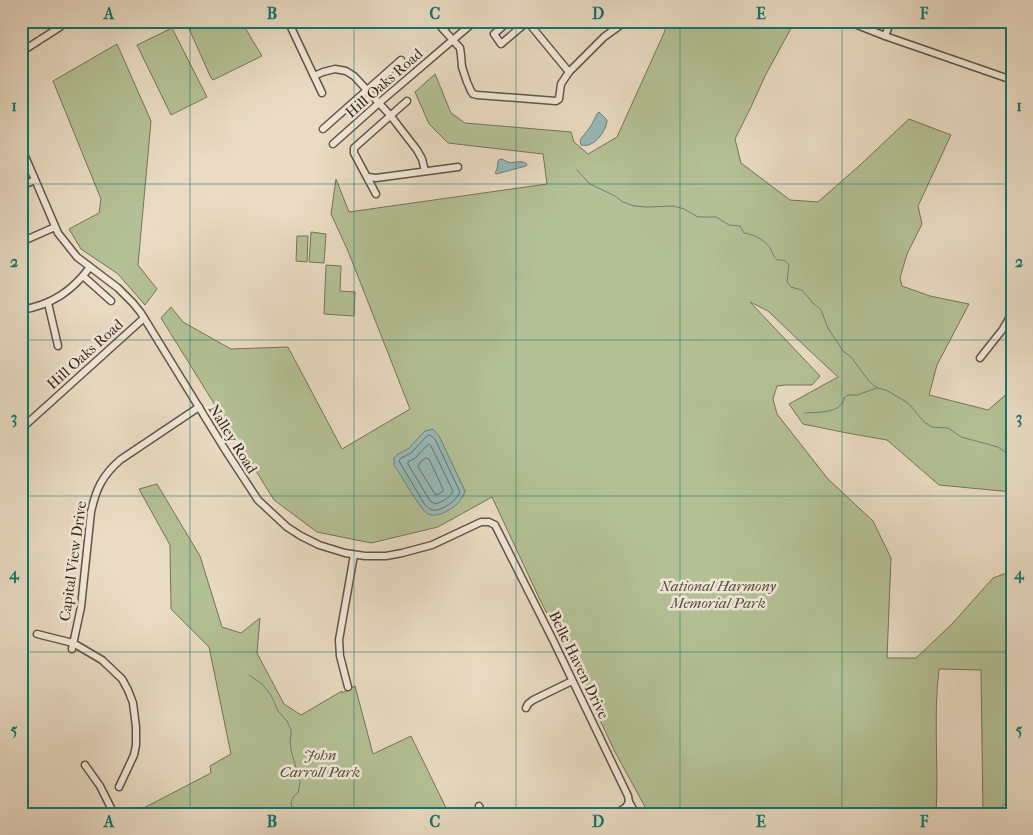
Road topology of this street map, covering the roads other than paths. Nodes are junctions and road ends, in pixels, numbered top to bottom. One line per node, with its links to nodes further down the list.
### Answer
1 (288, 21): 17 (street)
2 (436, 21): 11 (street)
3 (450, 21): 11 (street)
4 (475, 21): 13 (street, Hill Oaks Road)
5 (509, 21): 6 (street)
6 (527, 21): 16 (street)
7 (626, 21): 16 (street)
8 (847, 21): 12 (street)
9 (892, 21): 12 (street)
10 (60, 27): 14 (street)
11 (443, 30): 13 (street)
12 (885, 36): 18 (street)
13 (453, 40): 16 (street); 22 (street, Hill Oaks Road)
14 (21, 52)
15 (401, 60): 19 (street)
16 (569, 72)
17 (314, 76): 19 (street); 20 (street)
18 (1011, 78)
19 (366, 90): 22 (street); 24 (street)
20 (322, 93)
21 (407, 102): 23 (street)
22 (379, 103): 23 (street); 25 (street, Hill Oaks Road)
23 (390, 115): 28 (street); 29 (street)
24 (324, 129)
25 (333, 144)
26 (21, 147): 30 (street, Nalley Road)
27 (458, 167): 28 (street)
28 (426, 172): 29 (street)
29 (368, 178): 32 (street)
30 (35, 180): 31 (street); 33 (street, Nalley Road)
31 (21, 186)
32 (376, 194)
33 (55, 227): 34 (street); 35 (street, Nalley Road)
34 (21, 242)
35 (90, 266): 36 (street); 41 (street, Nalley Road)
36 (83, 276): 37 (street); 38 (street)
37 (111, 302)
38 (48, 303): 39 (street); 42 (street)
39 (21, 310)
40 (1012, 313): 43 (street)
41 (144, 318): 44 (street, Nalley Road); 45 (street, Hill Oaks Road)
42 (58, 346)
43 (980, 358)
44 (199, 407): 47 (street, Nalley Road); 49 (street, Capital View Drive)
45 (21, 428)
46 (497, 528): 47 (street, Nalley Road); 50 (street, Belle Haven Drive)
47 (354, 555): 51 (street)
48 (37, 634): 49 (street)
49 (72, 646): 54 (street)
50 (572, 681): 52 (street); 55 (street, Belle Haven Drive)
51 (348, 687)
52 (526, 708)
53 (85, 765): 57 (street)
54 (119, 787)
55 (629, 802): 59 (street); 60 (street, Belle Haven Drive)
56 (479, 806): 58 (street)
57 (114, 814)
58 (482, 814)
59 (616, 814)
60 (636, 814)

